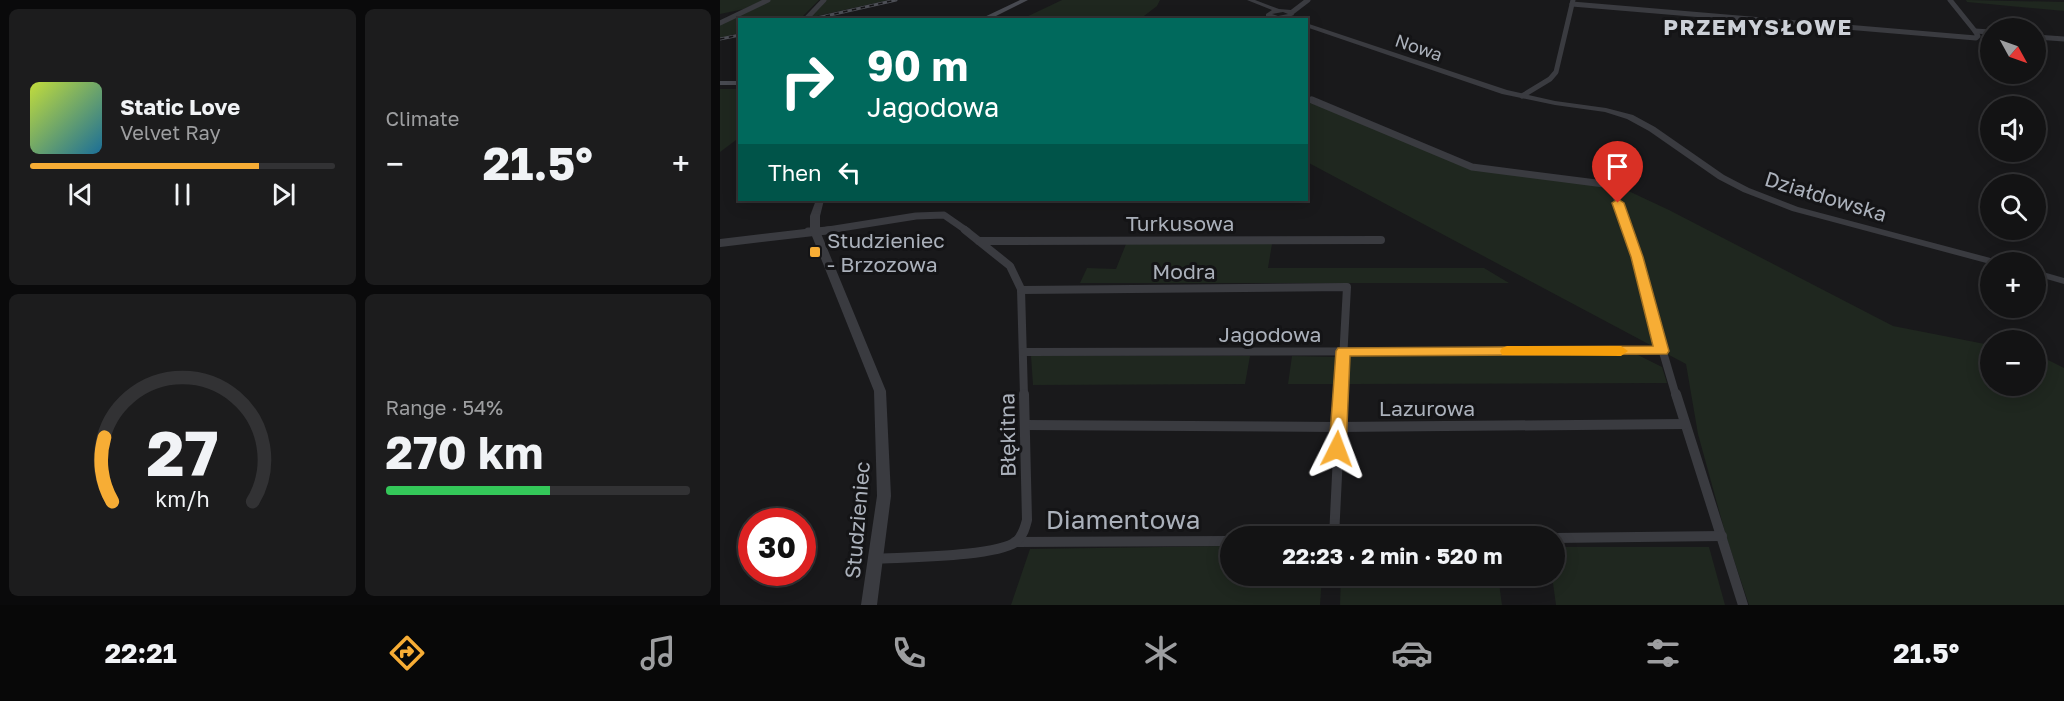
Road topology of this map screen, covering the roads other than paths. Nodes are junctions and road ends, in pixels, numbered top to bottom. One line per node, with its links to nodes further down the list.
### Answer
1 (768, 0): 9 (street)
2 (824, 0): 12 (street)
3 (1025, 0): 13 (main road)
4 (1250, 0): 8 (street)
5 (1308, 0): 11 (street)
6 (1950, 0): 16 (street)
7 (1572, 2): 16 (street); 22 (street)
8 (1262, 6): 11 (street); 11 (street)
9 (745, 10): 10 (street); 14 (street)
10 (720, 15)
11 (1281, 16)
12 (807, 18)
13 (985, 18)
14 (720, 23)
15 (1308, 26): 22 (street, Nowa)
16 (1975, 31): 17 (street)
17 (1980, 31)
18 (2046, 38): 19 (street)
19 (2064, 39)
20 (738, 82): 21 (main road)
21 (720, 83)
22 (1522, 96): 29 (street, Działdowska)
23 (1308, 99): 34 (street)
24 (820, 201): 25 (street)
25 (815, 231): 27 (street, Błękitna); 28 (street); 44 (street, Studzieniec)
26 (1381, 240): 27 (street, Turkusowa)
27 (979, 241): 32 (street, Błękitna)
28 (720, 243)
29 (1980, 258)
30 (2046, 276): 31 (street)
31 (2064, 281)
32 (1021, 290): 33 (street, Modra); 35 (street, Błękitna)
33 (1343, 351): 34 (street, Jagodowa); 35 (street, Jagodowa); 38 (street)
34 (1662, 351): 36 (street)
35 (1023, 352): 37 (street, Błękitna)
36 (1685, 424): 38 (street, Lazurowa); 40 (street)
37 (1025, 425): 38 (street, Lazurowa); 43 (street, Błękitna)
38 (1338, 427): 39 (street)
39 (1334, 526)
40 (1722, 536): 41 (street); 46 (street)
41 (1565, 538)
42 (1220, 541): 43 (street, Diamentowa)
43 (1015, 542): 44 (street)
44 (874, 559): 45 (street, Studzieniec)
45 (868, 605)
46 (1743, 605)

